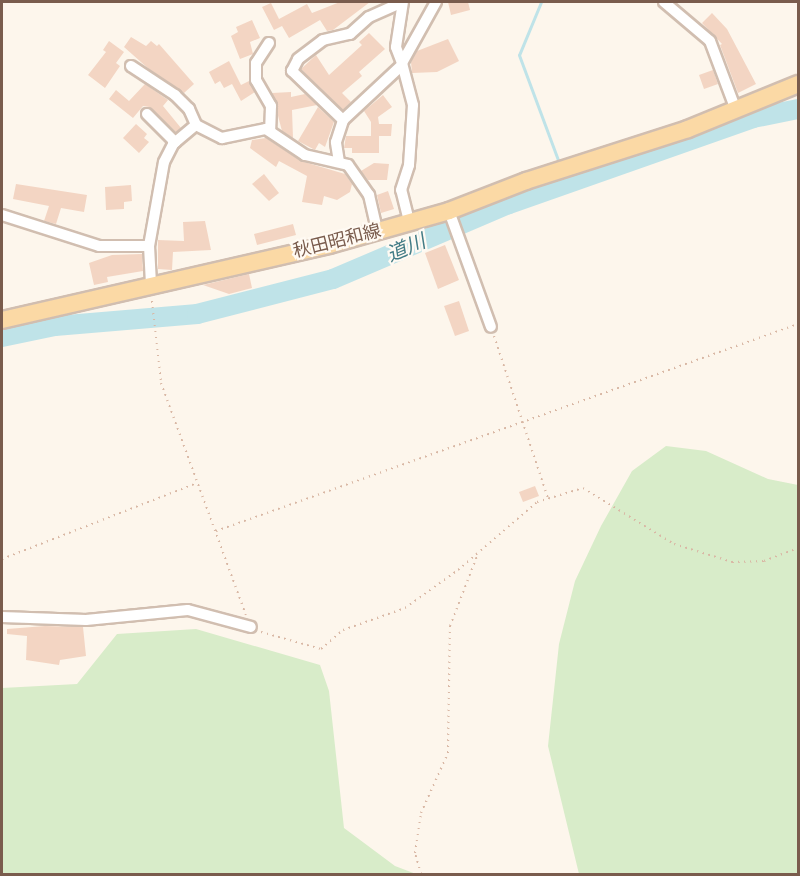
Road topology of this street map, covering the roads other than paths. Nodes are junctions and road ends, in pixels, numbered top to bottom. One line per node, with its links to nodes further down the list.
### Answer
1 (403, 2): 5 (street); 10 (street)
2 (436, 2): 5 (street)
3 (664, 2): 8 (street)
4 (269, 43): 12 (street)
5 (402, 64): 10 (street); 17 (street)
6 (131, 66): 11 (street)
7 (798, 84): 8 (main road, 秋田昭和線)
8 (735, 110): 15 (main road, 秋田昭和線)
9 (147, 114): 13 (street)
10 (343, 120): 14 (street)
11 (196, 125): 12 (street); 13 (street)
12 (270, 131): 14 (street)
13 (175, 142): 19 (street)
14 (339, 162): 18 (street)
15 (449, 211): 17 (main road, 秋田昭和線); 22 (street)
16 (2, 214): 19 (street)
17 (409, 221): 18 (main road, 秋田昭和線)
18 (377, 231): 20 (main road, 秋田昭和線)
19 (149, 246): 20 (street)
20 (151, 284): 21 (main road, 秋田昭和線)
21 (2, 320)
22 (491, 327)
23 (2, 617): 24 (street)
24 (250, 627)

